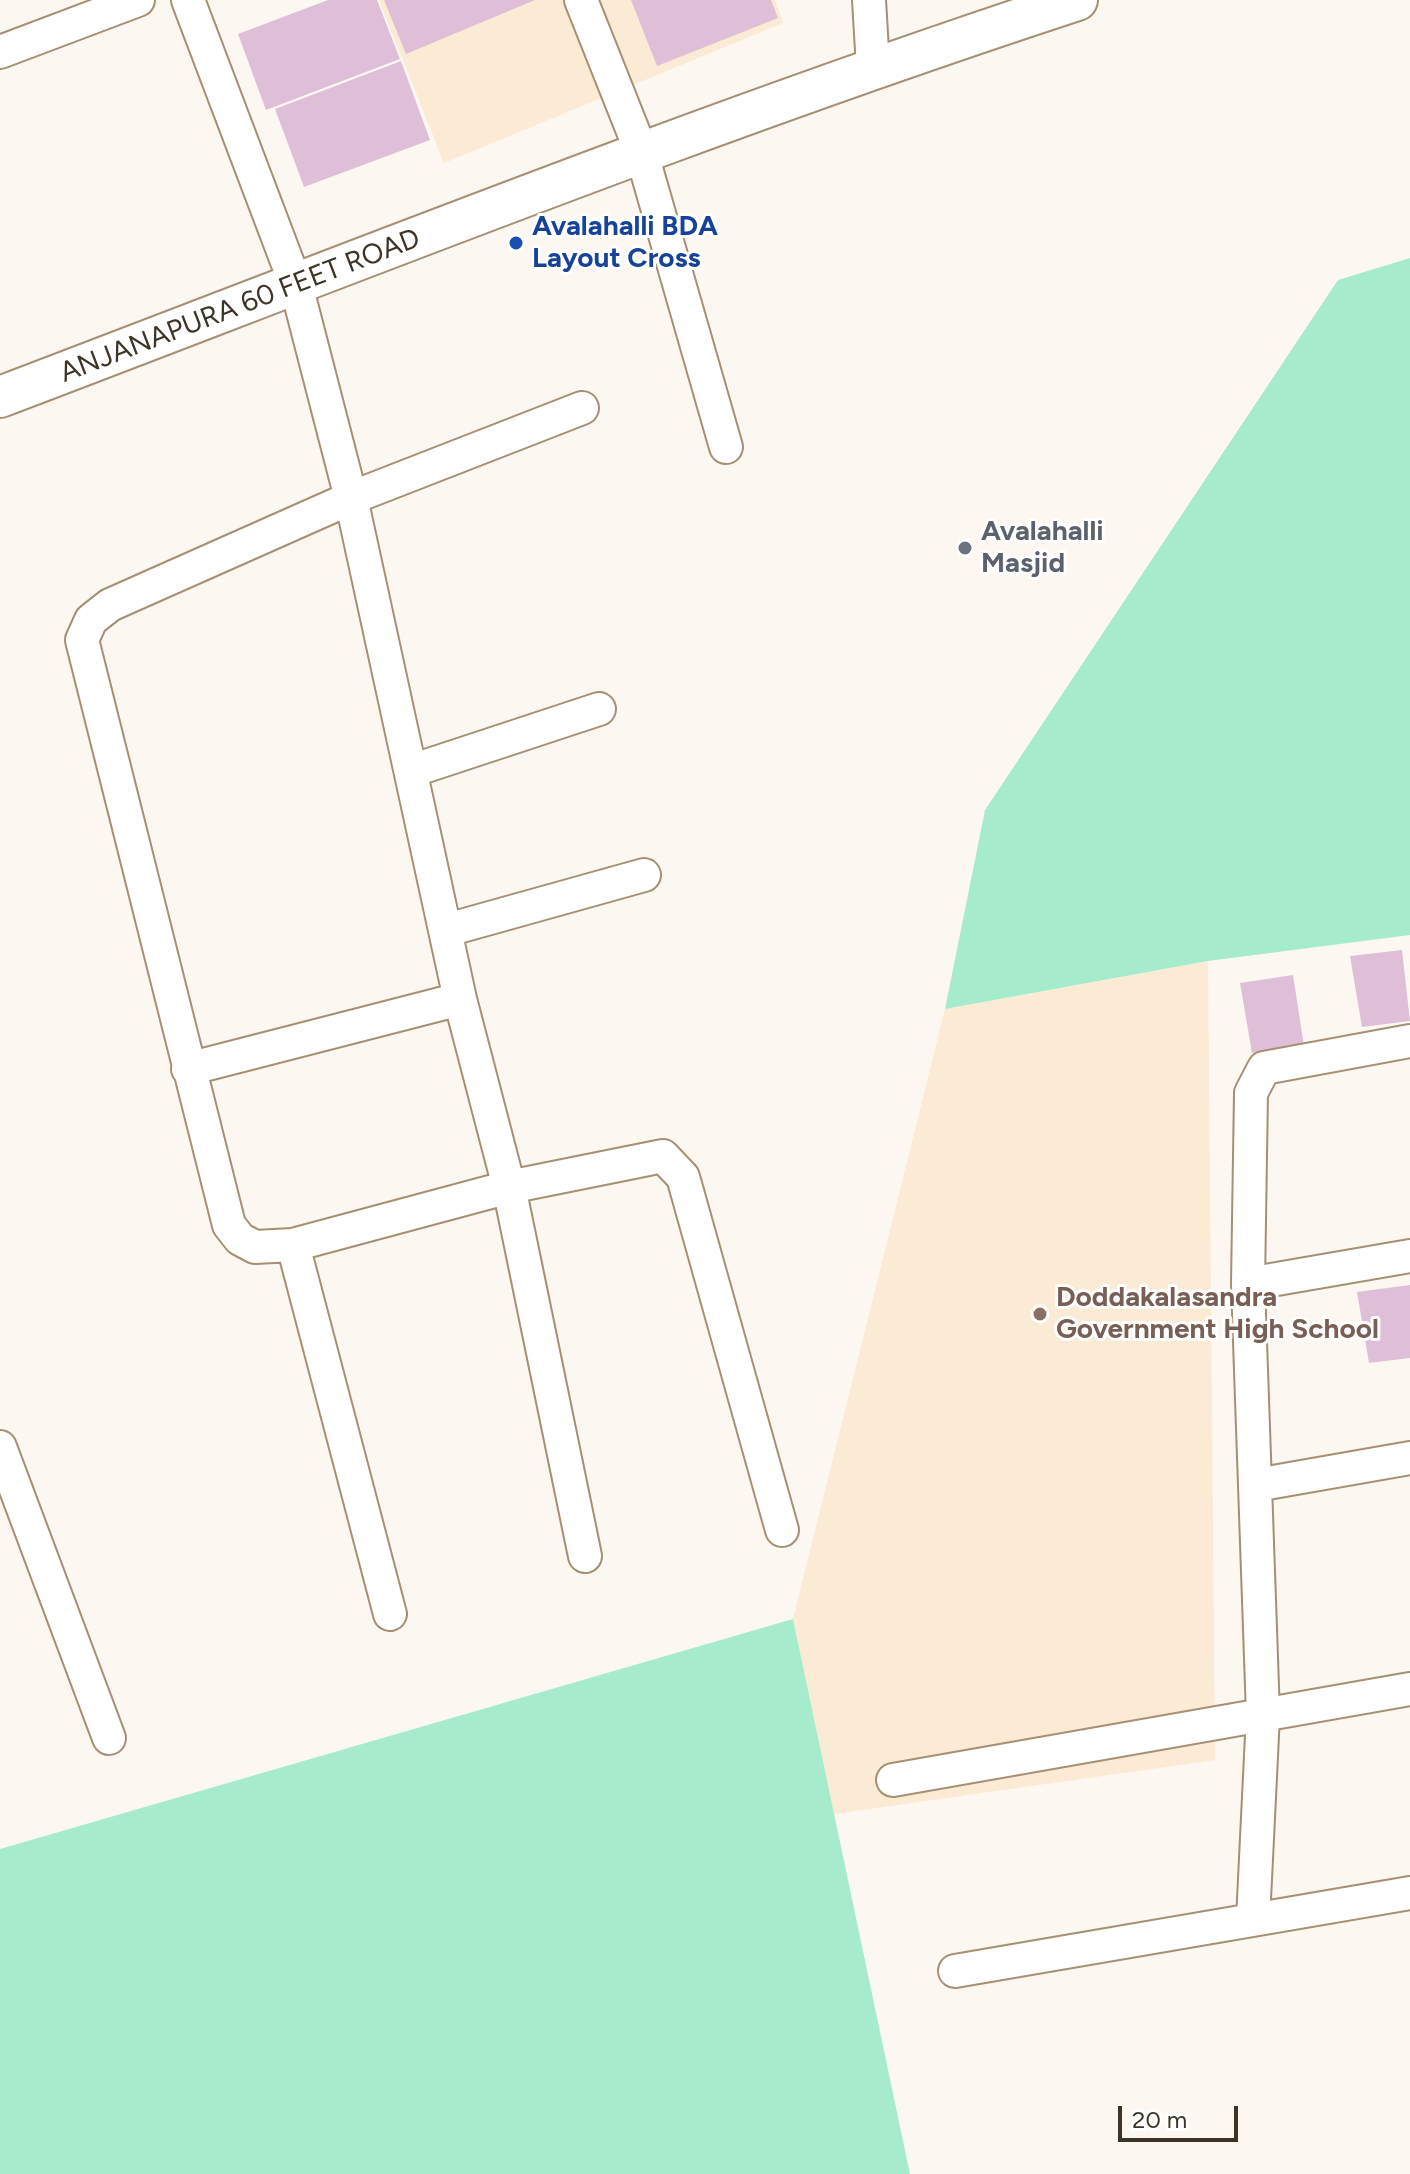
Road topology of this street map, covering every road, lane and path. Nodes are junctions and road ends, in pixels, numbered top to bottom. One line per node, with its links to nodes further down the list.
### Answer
1 (138, 0): 6 (street)
2 (188, 0): 9 (street)
3 (581, 0): 8 (street)
4 (869, 0): 7 (street)
5 (1075, 0): 7 (street, ANJANAPURA 60 FEET ROAD)
6 (0, 52)
7 (873, 67): 8 (street, ANJANAPURA 60 FEET ROAD)
8 (641, 151): 9 (street, ANJANAPURA 60 FEET ROAD); 12 (street)
9 (296, 285): 10 (street, ANJANAPURA 60 FEET ROAD); 13 (street)
10 (0, 397)
11 (582, 408): 13 (street)
12 (726, 447)
13 (351, 498): 15 (street); 20 (street)
14 (599, 709): 15 (street)
15 (411, 771): 17 (street)
16 (644, 875): 17 (street)
17 (447, 930): 18 (street)
18 (460, 999): 20 (street); 21 (street)
19 (1410, 1041): 24 (street)
20 (188, 1069): 22 (street)
21 (509, 1187): 22 (street); 28 (street); 29 (street)
22 (293, 1245): 30 (street)
23 (1410, 1256): 24 (street)
24 (1248, 1284): 27 (street)
25 (0, 1447): 33 (street)
26 (1410, 1458): 27 (street)
27 (1256, 1485): 32 (street)
28 (782, 1530)
29 (585, 1556)
30 (390, 1614)
31 (1410, 1689): 32 (street)
32 (1263, 1715): 34 (street); 36 (street)
33 (109, 1738)
34 (893, 1780)
35 (1410, 1893): 36 (street)
36 (1253, 1920): 37 (street)
37 (955, 1971)

